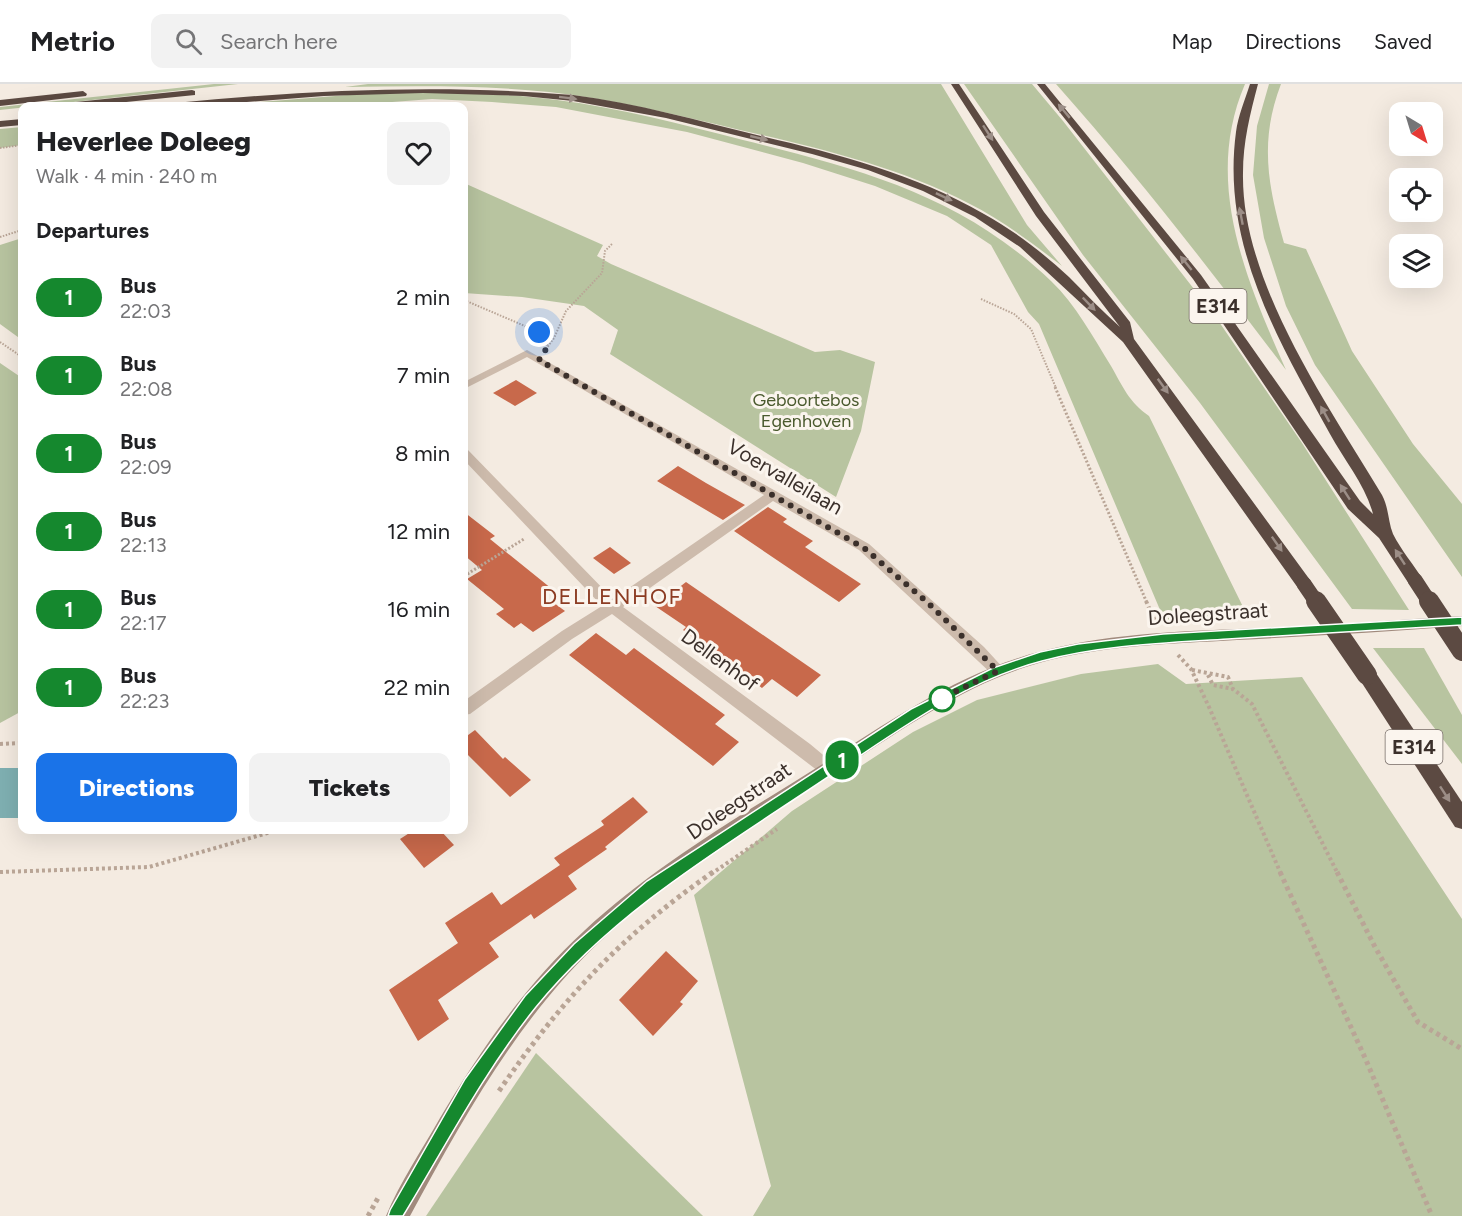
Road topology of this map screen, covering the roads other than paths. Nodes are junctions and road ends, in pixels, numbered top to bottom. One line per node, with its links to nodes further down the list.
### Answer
1 (91, 84): 8 (highway)
2 (955, 84): 17 (highway, E314, one-way to 17)
3 (1041, 84): 21 (highway, E314, one-way to 3)
4 (1254, 84): 21 (highway, one-way to 4)
5 (137, 88): 12 (highway)
6 (250, 88): 10 (highway)
7 (202, 92): 9 (highway)
8 (0, 93)
9 (105, 102)
10 (176, 102)
11 (218, 102): 17 (highway, one-way to 17)
12 (0, 103)
13 (11, 112): 14 (highway)
14 (0, 114)
15 (18, 122): 16 (highway)
16 (0, 124)
17 (1128, 339): 28 (highway, E314, one-way to 28, bridge)
18 (468, 384): 20 (street, Voervalleilaan)
19 (468, 457): 22 (street, Dellenhof)
20 (774, 494): 22 (street); 25 (street, Voervalleilaan)
21 (1385, 534): 24 (highway, E314, one-way to 21, bridge)
22 (612, 607): 26 (street); 27 (street, Dellenhof)
23 (1462, 621): 25 (street, Doleegstraat)
24 (1462, 651)
25 (998, 671): 27 (street, Doleegstraat)
26 (468, 707)
27 (828, 769): 29 (street, Doleegstraat)
28 (1462, 820)
29 (397, 1216)

